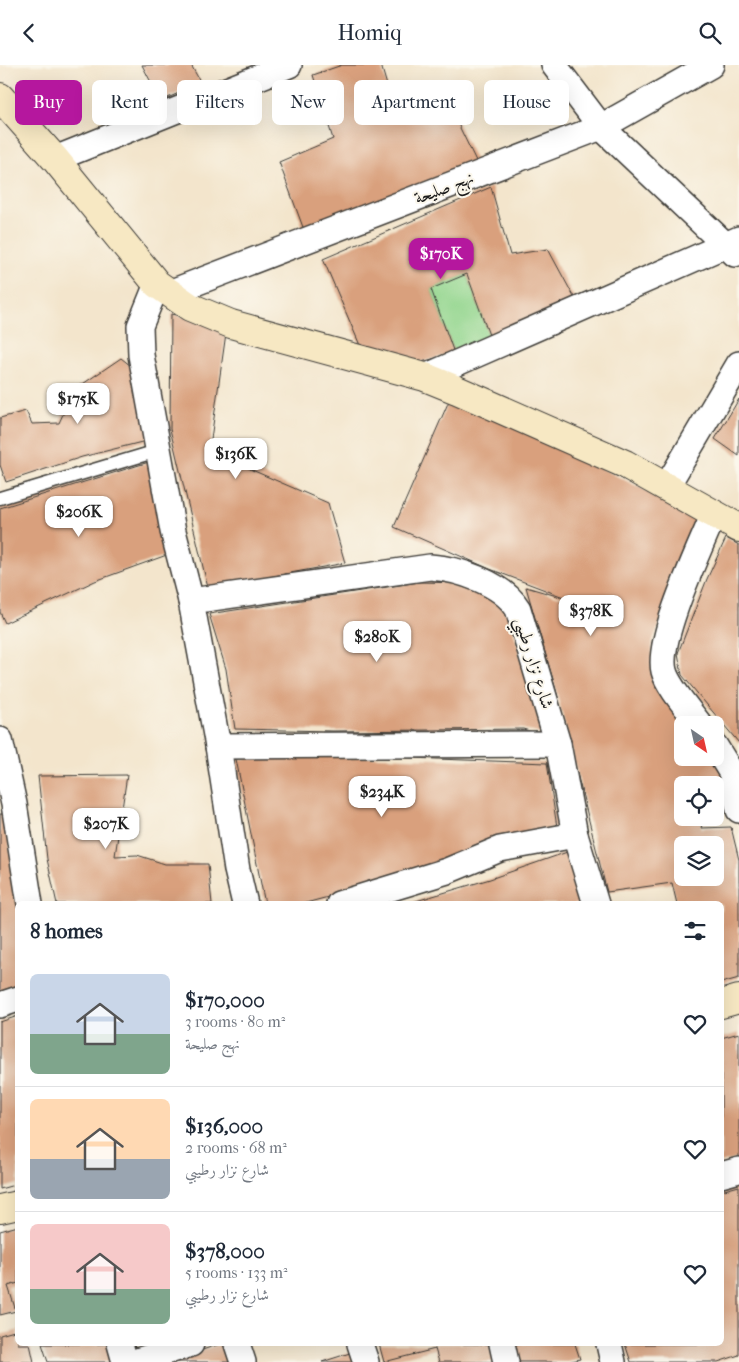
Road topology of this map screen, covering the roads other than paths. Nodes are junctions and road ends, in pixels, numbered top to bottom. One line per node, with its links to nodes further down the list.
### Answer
1 (289, 65): 6 (street)
2 (554, 65): 5 (street)
3 (711, 65): 5 (street, نهج صليحة)
4 (0, 97): 6 (street)
5 (601, 127): 7 (street); 8 (street, نهج صليحة)
6 (55, 159): 8 (street)
7 (734, 247): 10 (street)
8 (163, 289): 10 (street); 11 (street)
9 (739, 364): 12 (street)
10 (425, 377): 12 (street)
11 (156, 451): 13 (lane); 16 (street)
12 (667, 486): 14 (street)
13 (0, 498)
14 (714, 514): 15 (street); 17 (street)
15 (739, 528)
16 (192, 601): 19 (street, شارع نزار رطيبي); 20 (street)
17 (694, 716)
18 (0, 740): 22 (street)
19 (558, 744): 20 (street); 24 (street, شارع نزار رطيبي)
20 (218, 746): 26 (street)
21 (724, 761): 23 (street)
22 (7, 804): 25 (street)
23 (739, 810)
24 (575, 835): 27 (street); 28 (street, شارع نزار رطيبي)
25 (29, 901)
26 (244, 901)
27 (349, 901)
28 (595, 901)
29 (739, 999): 31 (street)
30 (15, 1000): 32 (street)
31 (724, 1003)
32 (0, 1005)
33 (739, 1169): 34 (street)
34 (724, 1174)
35 (15, 1206): 36 (street)
36 (0, 1209)
37 (121, 1346): 43 (street)
38 (185, 1346): 44 (street)
39 (238, 1346): 45 (street)
40 (361, 1346): 46 (street)
41 (502, 1346): 47 (street)
42 (610, 1346): 48 (street)
43 (125, 1362)
44 (134, 1362)
45 (243, 1362)
46 (366, 1362)
47 (506, 1362)
48 (614, 1362)

